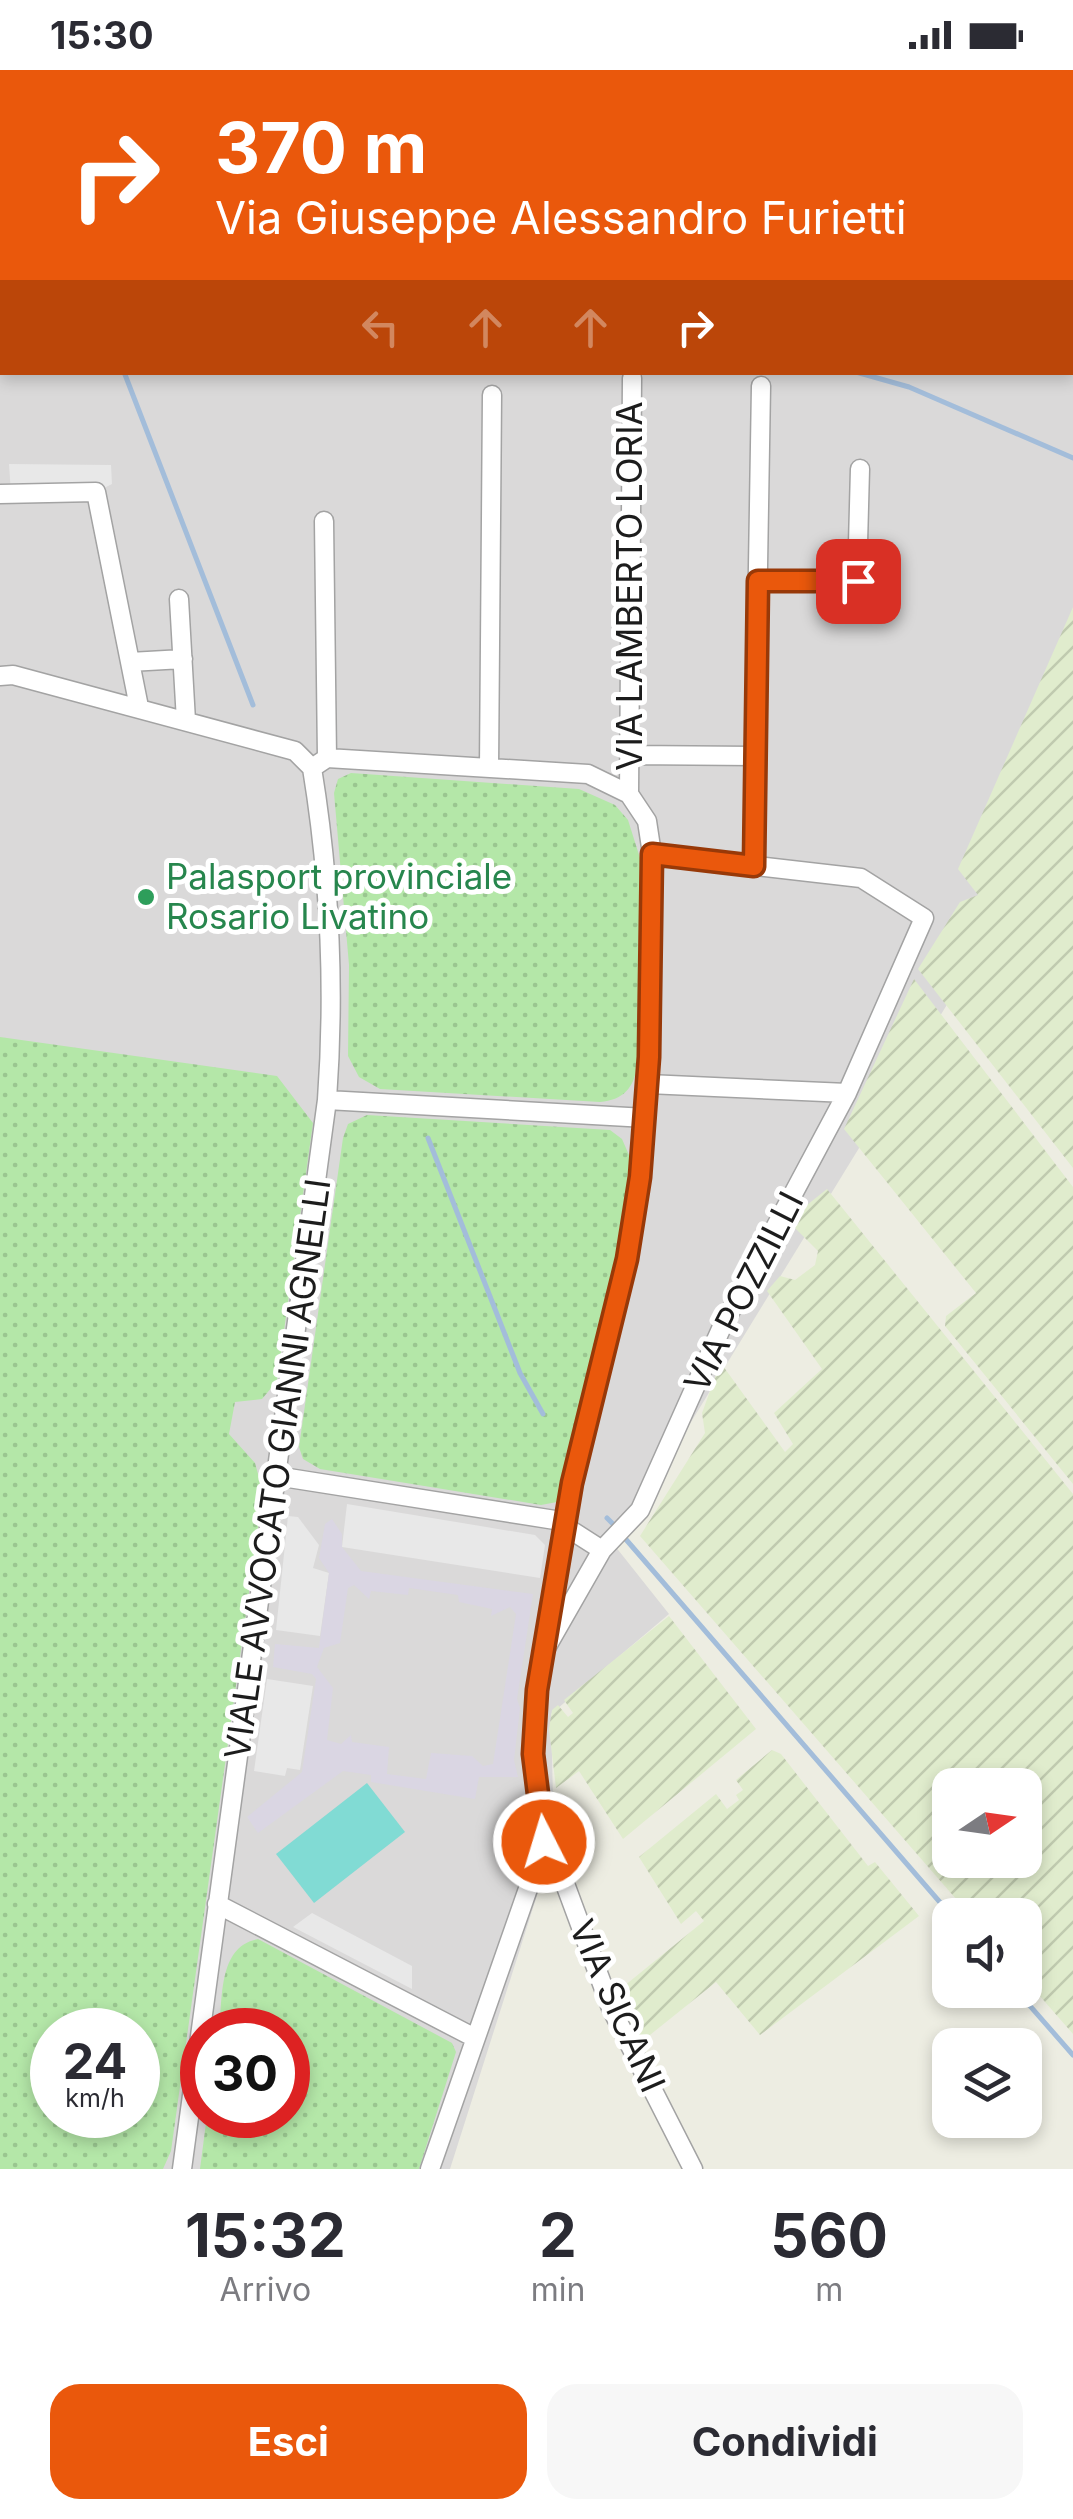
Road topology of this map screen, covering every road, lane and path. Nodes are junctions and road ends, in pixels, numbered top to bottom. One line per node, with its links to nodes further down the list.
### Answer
1 (632, 378): 14 (street, VIA LAMBERTO LORIA)
2 (761, 386): 7 (street)
3 (492, 396): 17 (street)
4 (860, 469): 7 (street)
5 (0, 494): 10 (street)
6 (324, 522): 16 (street, VIALE AVVOCATO GIANNI AGNELLI)
7 (758, 581): 15 (street)
8 (180, 598): 9 (street)
9 (183, 659): 10 (street); 13 (street)
10 (130, 662): 12 (street)
11 (0, 676): 12 (street)
12 (139, 707): 13 (street)
13 (186, 721): 16 (street)
14 (629, 755): 15 (street); 18 (street, VIA LAMBERTO LORIA)
15 (755, 756): 20 (street)
16 (319, 763): 17 (street); 23 (street, VIALE AVVOCATO GIANNI AGNELLI)
17 (489, 768): 18 (street)
18 (629, 794): 19 (street)
19 (652, 854): 20 (street); 21 (street)
20 (754, 866): 22 (street, VIA POZZILLI)
21 (648, 1084): 22 (street); 24 (street)
22 (846, 1093): 27 (street, VIA POZZILLI)
23 (327, 1100): 24 (street); 25 (street, VIALE AVVOCATO GIANNI AGNELLI)
24 (646, 1118): 26 (street)
25 (276, 1476): 26 (street); 30 (street, VIALE AVVOCATO GIANNI AGNELLI)
26 (564, 1525): 27 (street); 28 (street)
27 (602, 1550): 28 (street, VIA POZZILLI)
28 (543, 1652): 29 (street)
29 (544, 1842): 32 (street); 38 (street, VIA SICANI)
30 (217, 1904): 31 (street, VIALE AVVOCATO GIANNI AGNELLI); 32 (street)
31 (203, 2008)
32 (474, 2038): 37 (street)
33 (183, 2138): 35 (street)
34 (185, 2138): 36 (street, VIALE AVVOCATO GIANNI AGNELLI)
35 (170, 2169)
36 (182, 2169)
37 (430, 2169)
38 (693, 2169)

